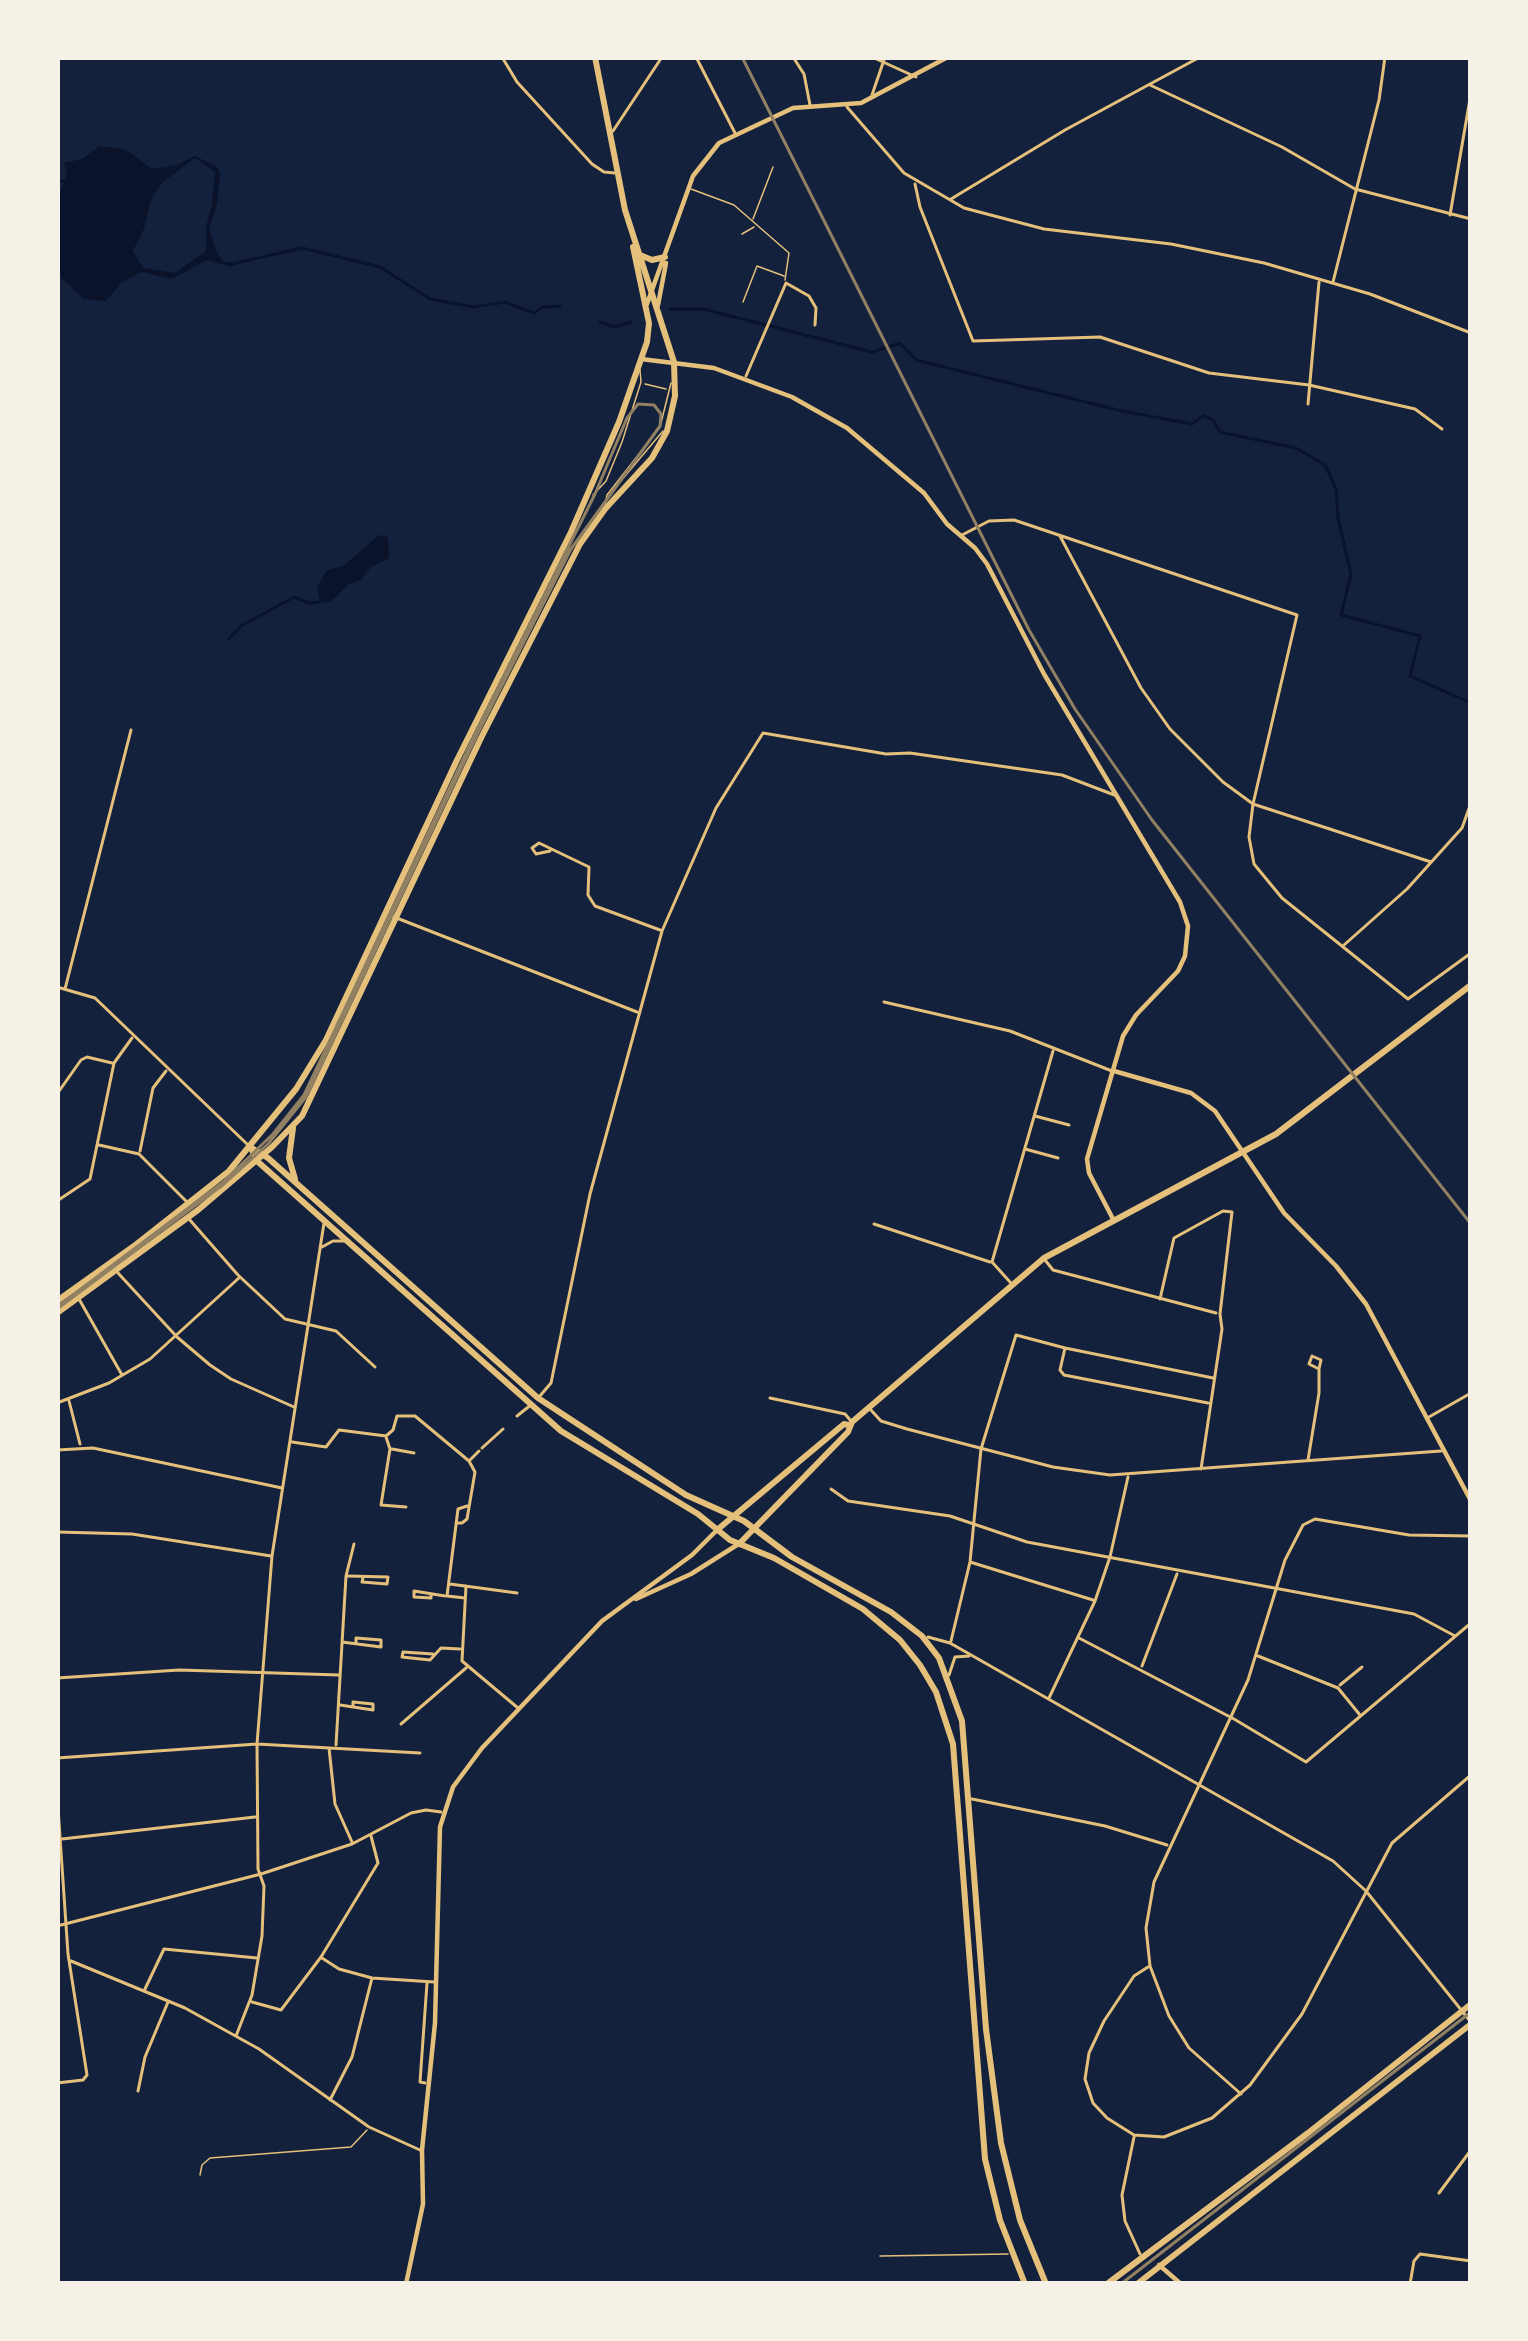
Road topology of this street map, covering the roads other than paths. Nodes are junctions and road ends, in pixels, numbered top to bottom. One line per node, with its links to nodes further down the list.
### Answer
1 (502, 57): 21 (street)
2 (595, 57): 18 (main road)
3 (662, 57): 17 (street)
4 (696, 57): 19 (street)
5 (793, 57): 15 (street)
6 (872, 57): 10 (street)
7 (948, 57): 11 (street)
8 (1200, 57): 12 (street)
9 (1385, 57): 26 (street)
10 (884, 59): 11 (street); 14 (street)
11 (916, 77): 14 (street)
12 (1150, 85): 26 (street); 27 (street)
13 (1471, 93): 28 (street)
14 (872, 98): 16 (street)
15 (811, 105): 16 (street); 19 (street)
16 (845, 105): 24 (street)
17 (623, 116): 18 (street); 20 (street)
18 (605, 119): 20 (main road)
19 (735, 134): 25 (street)
20 (608, 137): 23 (main road)
21 (596, 167): 23 (street); 23 (street)
22 (773, 167): 30 (lane)
23 (615, 168): 32 (main road)
24 (915, 183): 27 (street); 50 (street)
25 (688, 187): 30 (lane); 34 (street)
26 (1355, 189): 28 (street); 37 (street)
27 (948, 201): 36 (street)
28 (1450, 215): 29 (street)
29 (1471, 219)
30 (755, 222): 31 (lane); 35 (lane)
31 (742, 234)
32 (632, 238): 33 (main road); 41 (main road)
33 (639, 254): 34 (main road); 39 (main road)
34 (666, 254): 39 (street); 42 (street)
35 (784, 276): 38 (lane); 40 (lane)
36 (1319, 280): 37 (street); 50 (street)
37 (1333, 282): 44 (street)
38 (786, 283): 43 (street); 48 (street)
39 (650, 287): 41 (street); 42 (main road)
40 (743, 302)
41 (647, 304): 46 (main road)
42 (657, 309): 45 (main road)
43 (815, 325)
44 (1471, 333)
45 (674, 362): 46 (street); 47 (main road); 48 (street)
46 (640, 363): 49 (lane); 56 (main road)
47 (676, 374): 51 (lane); 53 (main road)
48 (745, 378): 59 (street)
49 (640, 382): 51 (lane); 56 (lane)
50 (1309, 386): 52 (street); 54 (street)
51 (670, 387): 55 (lane)
52 (1308, 404)
53 (670, 422): 55 (lane); 57 (main road)
54 (1442, 429)
55 (608, 495): 56 (lane); 57 (lane)
56 (591, 496): 68 (main road)
57 (604, 509): 69 (main road)
58 (1059, 534): 59 (street); 63 (street); 63 (street)
59 (960, 536): 61 (street)
60 (131, 730): 75 (street)
61 (1119, 797): 70 (street); 82 (street)
62 (1471, 803): 64 (street)
63 (1253, 804): 67 (street); 71 (street)
64 (1462, 828): 65 (street); 67 (street)
65 (1471, 831)
66 (550, 851): 70 (street)
67 (1431, 862): 71 (street)
68 (385, 914): 69 (street); 88 (main road)
69 (397, 920): 77 (street); 85 (main road)
70 (662, 931): 77 (street)
71 (1343, 946): 72 (street)
72 (1471, 953)
73 (1471, 985): 90 (main road)
74 (57, 987): 75 (street)
75 (65, 989): 78 (street)
76 (884, 1002): 79 (street)
77 (639, 1012): 120 (street)
78 (133, 1036): 80 (street); 81 (street)
79 (1053, 1051): 82 (street); 84 (street)
80 (114, 1063): 83 (street); 87 (street)
81 (168, 1070): 88 (street); 91 (street)
82 (1114, 1071): 90 (street); 98 (street)
83 (57, 1094)
84 (1033, 1115): 86 (street); 89 (street)
85 (295, 1125): 92 (main road); 94 (main road)
86 (1069, 1125)
87 (98, 1145): 91 (street); 95 (street)
88 (250, 1147): 92 (main road); 96 (main road)
89 (1024, 1149): 93 (street); 104 (street)
90 (1240, 1153): 98 (main road); 129 (street)
91 (139, 1154): 96 (street)
92 (260, 1158): 94 (main road); 97 (main road); 99 (main road)
93 (1058, 1158)
94 (298, 1186): 120 (main road)
95 (57, 1201)
96 (189, 1204): 110 (main road)
97 (188, 1218): 105 (main road); 106 (street)
98 (1113, 1219): 103 (main road)
99 (324, 1222): 101 (main road); 102 (street)
100 (874, 1224): 104 (street)
101 (346, 1242): 102 (street); 125 (main road)
102 (319, 1249): 112 (street)
103 (1044, 1258): 107 (main road); 109 (street)
104 (992, 1262): 107 (street)
105 (116, 1272): 108 (main road); 113 (street)
106 (240, 1277): 112 (street); 113 (street)
107 (1011, 1284): 127 (main road)
108 (79, 1298): 110 (main road); 117 (street)
109 (1160, 1299): 111 (street); 111 (street)
110 (58, 1304)
111 (1220, 1314): 118 (street)
112 (307, 1327): 115 (street); 126 (street)
113 (177, 1337): 117 (street); 126 (street)
114 (1065, 1348): 118 (street); 124 (street); 135 (street)
115 (375, 1367)
116 (1319, 1369): 140 (street)
117 (123, 1376): 122 (street)
118 (1215, 1378): 124 (street)
119 (1471, 1394): 129 (street)
120 (538, 1398): 125 (street); 149 (main road)
121 (770, 1398): 130 (street)
122 (68, 1399): 123 (street); 134 (street)
123 (57, 1403)
124 (1210, 1404): 142 (street)
125 (530, 1407): 128 (street); 153 (main road)
126 (296, 1408): 133 (street)
127 (868, 1408): 130 (main road); 135 (street)
128 (518, 1416)
129 (1427, 1418): 138 (street)
130 (850, 1424): 149 (main road); 152 (main road)
131 (503, 1429): 141 (street)
132 (386, 1436): 133 (street); 136 (street); 141 (street)
133 (290, 1442): 144 (street)
134 (80, 1446): 137 (street); 144 (street)
135 (981, 1448): 143 (street); 151 (street)
136 (390, 1449): 139 (street); 148 (street)
137 (57, 1450)
138 (1443, 1450): 140 (street); 146 (street)
139 (414, 1453)
140 (1308, 1460): 142 (street)
141 (469, 1461): 147 (street)
142 (1201, 1469): 143 (street)
143 (1128, 1475): 159 (street)
144 (284, 1488): 158 (street)
145 (831, 1489): 151 (street)
146 (1471, 1501)
147 (469, 1506): 150 (street); 150 (street)
148 (406, 1508)
149 (733, 1516): 152 (main road); 153 (main road)
150 (455, 1523): 164 (street)
151 (973, 1524): 159 (street); 160 (street)
152 (757, 1529): 157 (main road); 174 (main road)
153 (717, 1530): 157 (main road); 172 (street)
154 (57, 1532): 158 (street)
155 (1471, 1536): 166 (street)
156 (354, 1544): 162 (street)
157 (739, 1544): 172 (street); 247 (main road)
158 (272, 1556): 187 (street)
159 (1110, 1557): 161 (street); 171 (street)
160 (970, 1562): 171 (street); 179 (street)
161 (1178, 1572): 166 (street); 186 (street)
162 (346, 1576): 163 (street); 177 (street)
163 (363, 1578)
164 (448, 1584): 165 (street); 169 (street)
165 (466, 1586): 167 (street); 170 (street)
166 (1276, 1591): 175 (street); 182 (street)
167 (517, 1593)
168 (431, 1595): 169 (street)
169 (447, 1596): 170 (street)
170 (465, 1598): 180 (street)
171 (1095, 1600): 176 (street)
172 (620, 1606): 195 (street)
173 (1471, 1623): 175 (street)
174 (922, 1636): 179 (street); 189 (main road)
175 (1455, 1636): 196 (street)
176 (1079, 1638): 186 (street); 192 (street)
177 (340, 1641): 178 (street); 188 (street)
178 (356, 1643)
179 (950, 1643): 183 (street)
180 (462, 1649): 181 (street); 184 (street)
181 (433, 1654)
182 (1258, 1656): 191 (street); 197 (street)
183 (974, 1657): 189 (street); 192 (street)
184 (467, 1667): 195 (street); 198 (street)
185 (1362, 1667): 191 (street)
186 (1141, 1668): 197 (street)
187 (261, 1673): 188 (street); 190 (street); 199 (street)
188 (339, 1675): 193 (street)
189 (949, 1675): 206 (main road)
190 (57, 1678)
191 (1338, 1688): 196 (street)
192 (1048, 1700): 204 (street)
193 (338, 1705): 194 (street); 200 (street)
194 (353, 1706)
195 (519, 1709): 207 (street)
196 (1361, 1716): 197 (street)
197 (1231, 1718): 204 (street)
198 (401, 1724)
199 (257, 1744): 200 (street); 202 (street); 208 (street)
200 (333, 1746): 201 (street); 211 (street)
201 (420, 1753)
202 (57, 1758)
203 (1471, 1775): 214 (street)
204 (1201, 1786): 212 (street); 214 (street)
205 (57, 1793): 210 (street)
206 (968, 1798): 212 (street); 246 (main road)
207 (443, 1813): 209 (street); 225 (street)
208 (256, 1816): 210 (street); 213 (street)
209 (371, 1836): 211 (street); 220 (street)
210 (60, 1839): 215 (street)
211 (352, 1844): 213 (street)
212 (1169, 1845): 222 (street)
213 (261, 1874): 215 (street); 219 (street)
214 (1366, 1891): 230 (street); 238 (street)
215 (65, 1924): 216 (street); 217 (street)
216 (57, 1926)
217 (68, 1954): 218 (street); 221 (street)
218 (57, 1956)
219 (259, 1958): 226 (street); 228 (street)
220 (320, 1958): 223 (street); 228 (street)
221 (71, 1961): 226 (street); 235 (street)
222 (1150, 1966): 238 (street); 241 (street)
223 (372, 1978): 224 (street); 239 (street)
224 (427, 1982): 225 (street); 233 (street)
225 (436, 1982): 234 (street)
226 (145, 1988): 227 (street)
227 (169, 2000): 232 (street); 237 (street)
228 (250, 2002): 232 (street)
229 (1471, 2004): 230 (main road)
230 (1462, 2011): 231 (street); 252 (main road)
231 (1471, 2023): 254 (main road)
232 (236, 2036): 239 (street)
233 (422, 2058): 234 (street); 236 (street)
234 (431, 2059): 236 (street)
235 (57, 2083)
236 (429, 2085): 242 (street)
237 (138, 2091)
238 (1241, 2094): 241 (street)
239 (329, 2102): 240 (street)
240 (369, 2127): 242 (street); 244 (lane)
241 (1135, 2135): 252 (street)
242 (422, 2150): 255 (street)
243 (1471, 2150): 245 (street)
244 (200, 2175)
245 (1438, 2193)
246 (1014, 2201): 247 (main road); 248 (main road)
247 (996, 2209): 249 (main road)
248 (1020, 2220): 249 (main road); 257 (main road)
249 (1002, 2226): 250 (main road)
250 (1012, 2252): 251 (lane); 256 (main road)
251 (880, 2256)
252 (1142, 2258): 258 (main road)
253 (1471, 2261): 261 (street)
254 (1160, 2265): 259 (main road); 260 (street)
255 (406, 2284)
256 (1025, 2284)
257 (1046, 2284)
258 (1107, 2284)
259 (1137, 2284)
260 (1180, 2284)
261 (1410, 2284)

